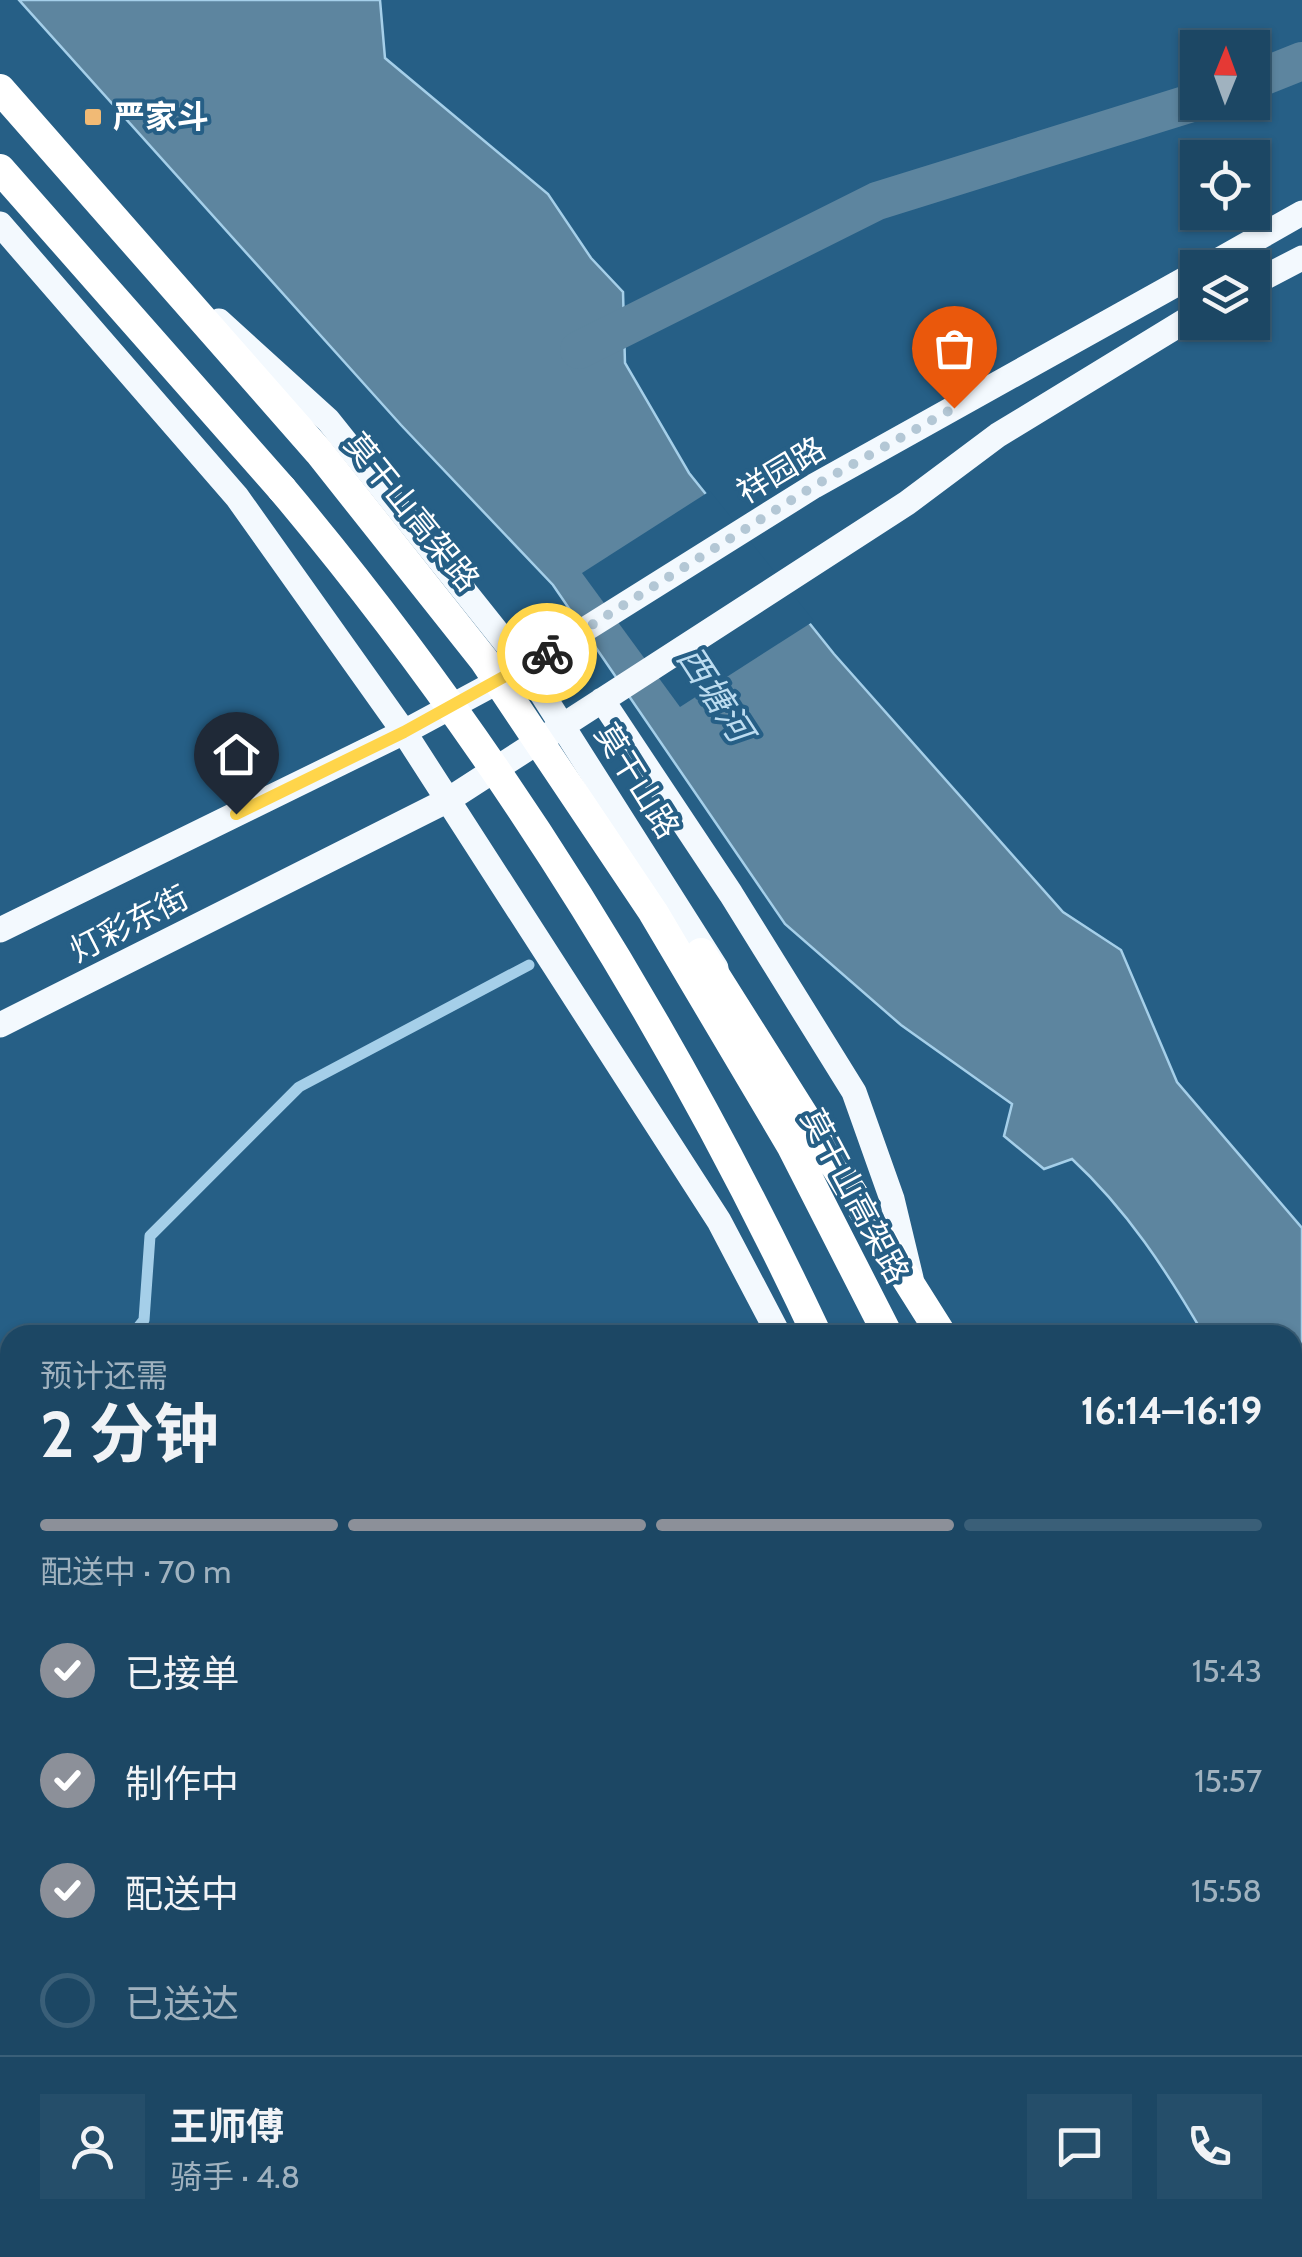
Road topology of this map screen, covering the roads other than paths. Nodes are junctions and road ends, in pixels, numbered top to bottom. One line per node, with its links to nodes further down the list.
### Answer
1 (0, 89): 11 (highway, 莫干山高架路, bridge)
2 (0, 106): 12 (main road, 莫干山路)
3 (0, 169): 21 (highway, bridge)
4 (1302, 214): 6 (main road)
5 (0, 224): 15 (main road)
6 (1237, 250)
7 (1302, 258): 8 (main road)
8 (1270, 275)
9 (1180, 282): 12 (main road, 祥园路)
10 (1180, 324): 13 (main road)
11 (372, 516): 22 (highway, 莫干山高架路, bridge); 23 (highway, bridge)
12 (526, 667): 14 (main road, 莫干山路); 15 (main road, 祥园路)
13 (602, 700): 14 (main road); 19 (main road)
14 (564, 725): 16 (main road); 19 (main road, 莫干山路)
15 (404, 732): 16 (main road); 17 (main road, 灯彩东街)
16 (448, 800): 18 (main road, 灯彩东街); 20 (main road)
17 (0, 930)
18 (0, 1025)
19 (924, 1323)
20 (774, 1325)
21 (812, 1325)
22 (883, 1325)
23 (936, 1325)

